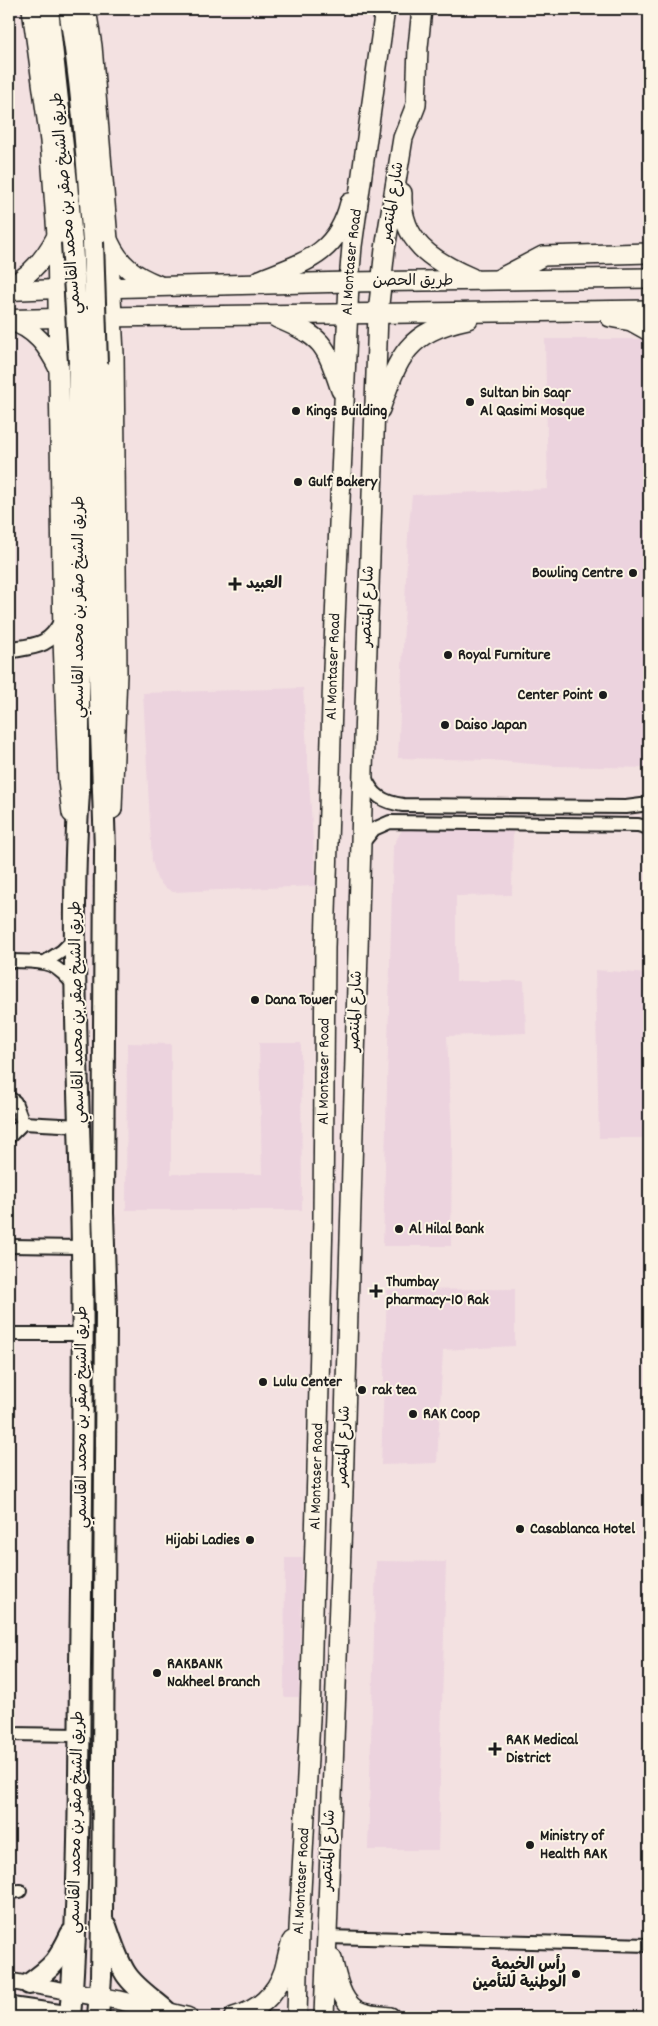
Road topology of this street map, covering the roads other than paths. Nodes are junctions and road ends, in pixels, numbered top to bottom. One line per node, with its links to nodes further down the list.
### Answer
1 (32, 9): 9 (main road)
2 (48, 9): 9 (highway, طريق الشيخ صقر بن محمد القاسمي)
3 (68, 9): 10 (highway, طريق الشيخ صقر بن محمد القاسمي)
4 (86, 9): 10 (main road)
5 (385, 9): 7 (main road, Al Montaser Road)
6 (422, 9): 8 (main road, شارع المنتصر)
7 (367, 137): 15 (main road, Al Montaser Road); 16 (main road)
8 (403, 138): 13 (main road, شارع المنتصر); 14 (main road)
9 (64, 239): 17 (main road); 20 (main road); 33 (highway, طريق الشيخ صقر بن محمد القاسمي, bridge)
10 (101, 241): 18 (main road); 19 (main road); 33 (highway, طريق الشيخ صقر بن محمد القاسمي, bridge)
11 (649, 253): 14 (main road)
12 (649, 278): 14 (main road, طريق الحصن)
13 (381, 281): 14 (main road, طريق الحصن); 15 (main road, طريق الحصن); 25 (main road, شارع المنتصر)
14 (488, 281)
15 (349, 282): 16 (main road, طريق الحصن); 26 (main road, Al Montaser Road)
16 (247, 285): 18 (main road, طريق الحصن)
17 (9, 286)
18 (164, 287): 19 (main road, طريق الحصن)
19 (110, 288): 20 (main road, طريق الحصن); 28 (main road)
20 (57, 290): 21 (main road); 30 (main road)
21 (9, 291)
22 (649, 310): 23 (main road, طريق الحصن)
23 (576, 311): 24 (main road, طريق الحصن); 32 (main road)
24 (498, 312): 25 (main road, طريق الحصن); 36 (main road)
25 (378, 313): 26 (main road, طريق الحصن); 36 (main road, شارع المنتصر)
26 (348, 314): 27 (main road, طريق الحصن); 35 (main road, Al Montaser Road)
27 (269, 315): 29 (main road, طريق الحصن); 35 (main road)
28 (111, 317): 29 (main road, طريق الحصن); 30 (main road, طريق الحصن); 33 (main road)
29 (153, 317): 33 (main road)
30 (57, 318): 31 (main road); 34 (main road)
31 (9, 320): 34 (main road)
32 (649, 331)
33 (96, 360): 47 (highway, طريق الشيخ صقر بن محمد القاسمي); 62 (highway, طريق الشيخ صقر بن محمد القاسمي)
34 (59, 370): 37 (main road)
35 (345, 401): 64 (main road, Al Montaser Road)
36 (375, 424): 41 (main road, شارع المنتصر)
37 (62, 621): 38 (street); 40 (main road)
38 (38, 646): 39 (street); 40 (street)
39 (9, 650)
40 (64, 662): 47 (main road)
41 (363, 770): 42 (street); 46 (main road, شارع المنتصر)
42 (403, 804): 43 (street); 44 (street)
43 (647, 805): 45 (street)
44 (398, 823): 45 (street); 46 (street)
45 (644, 827)
46 (361, 845): 65 (main road, شارع المنتصر)
47 (76, 849): 48 (highway, طريق الشيخ صقر بن محمد القاسمي)
48 (76, 937): 50 (street); 51 (highway, طريق الشيخ صقر بن محمد القاسمي)
49 (9, 961): 50 (street)
50 (46, 962): 51 (street)
51 (76, 988): 54 (highway, طريق الشيخ صقر بن محمد القاسمي)
52 (9, 1098): 53 (street)
53 (23, 1123): 54 (street); 55 (street)
54 (80, 1126): 57 (highway, طريق الشيخ صقر بن محمد القاسمي)
55 (9, 1137)
56 (9, 1246): 57 (street)
57 (82, 1247): 59 (highway, طريق الشيخ صقر بن محمد القاسمي)
58 (9, 1334): 59 (street)
59 (82, 1334): 61 (highway, طريق الشيخ صقر بن محمد القاسمي)
60 (9, 1734): 61 (street)
61 (80, 1735): 63 (highway, طريق الشيخ صقر بن محمد القاسمي)
62 (102, 1916): 70 (highway, طريق الشيخ صقر بن محمد القاسمي); 72 (highway)
63 (74, 1927): 68 (highway); 69 (highway, طريق الشيخ صقر بن محمد القاسمي)
64 (299, 1929): 77 (main road); 78 (main road, Al Montaser Road)
65 (326, 1937): 66 (street); 79 (main road, شارع المنتصر); 80 (main road)
66 (649, 1945)
67 (9, 1981): 68 (street)
68 (29, 1984): 69 (street)
69 (72, 1992): 70 (main road); 73 (highway, طريق الشيخ صقر بن محمد القاسمي)
70 (100, 1997): 72 (main road); 75 (highway, طريق الشيخ صقر بن محمد القاسمي)
71 (9, 2005): 73 (street); 74 (highway)
72 (167, 2012): 76 (main road)
73 (75, 2016)
74 (29, 2017)
75 (98, 2017)
76 (188, 2017)
77 (234, 2017)
78 (297, 2017)
79 (324, 2017)
80 (390, 2017)

